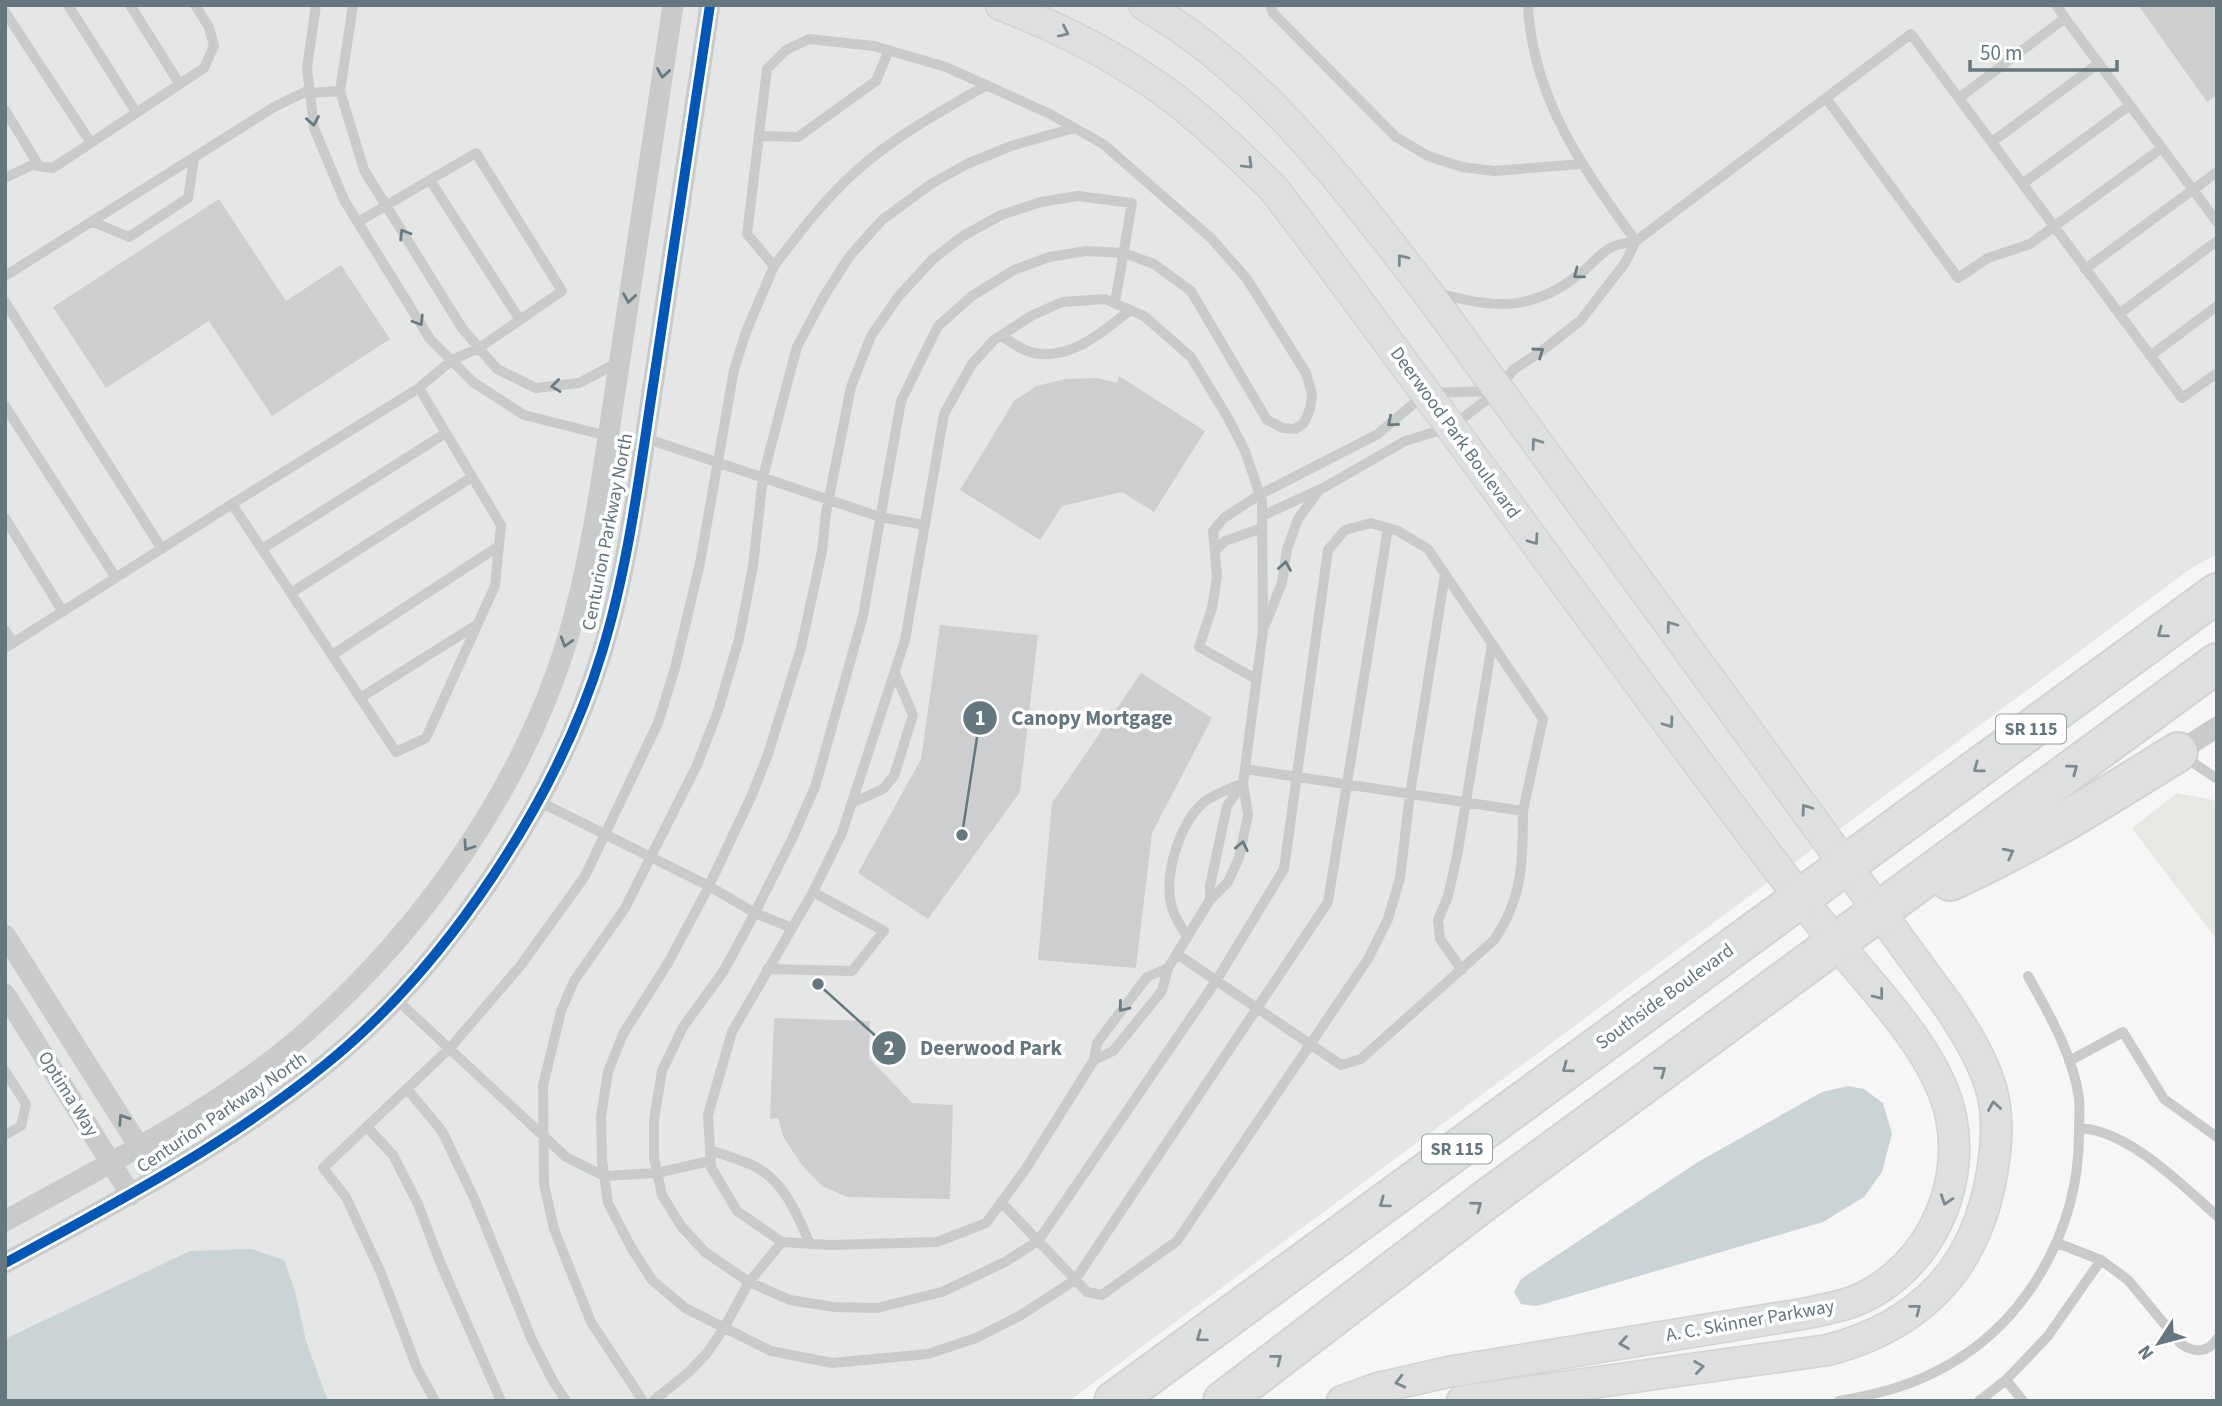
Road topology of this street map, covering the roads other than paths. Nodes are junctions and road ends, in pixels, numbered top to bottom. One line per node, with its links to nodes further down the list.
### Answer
1 (68, 5): 25 (lane)
2 (130, 5): 17 (lane)
3 (195, 5): 17 (lane)
4 (316, 5): 19 (lane)
5 (353, 5): 20 (lane)
6 (673, 5): 61 (street, Centurion Parkway North, one-way to 61)
7 (710, 5): 70 (street, Centurion Parkway North)
8 (1001, 5): 65 (main road, Deerwood Park Boulevard, one-way to 65)
9 (1144, 5): 50 (main road, one-way to 9)
10 (1270, 5): 32 (lane)
11 (1528, 5): 32 (lane)
12 (2056, 5): 14 (lane)
13 (5, 12): 29 (lane)
14 (2065, 18): 16 (lane); 22 (lane)
15 (889, 50): 18 (lane); 27 (lane); 27 (lane)
16 (2099, 63): 23 (lane); 28 (lane)
17 (179, 83): 25 (lane)
18 (987, 85): 26 (lane); 47 (lane)
19 (309, 91): 20 (lane); 31 (lane); 41 (lane, one-way to 41)
20 (340, 91): 39 (lane)
21 (1826, 98): 22 (lane); 43 (lane); 44 (lane)
22 (1959, 98): 28 (lane)
23 (2130, 105): 30 (lane); 37 (lane)
24 (5, 110): 33 (lane)
25 (136, 112): 29 (lane)
26 (1074, 128): 46 (lane); 73 (lane)
27 (759, 136): 47 (lane)
28 (1992, 142): 37 (lane)
29 (91, 143): 33 (lane)
30 (2162, 148): 38 (lane); 43 (lane)
31 (194, 158): 40 (lane); 40 (lane)
32 (1581, 164): 44 (lane)
33 (39, 166): 35 (lane)
34 (2217, 172): 38 (lane)
35 (5, 178)
36 (430, 180): 39 (lane); 56 (lane); 56 (lane)
37 (2022, 184): 43 (lane)
38 (2193, 190): 42 (lane); 48 (lane)
39 (386, 205): 41 (lane); 58 (lane, one-way to 39)
40 (93, 222): 49 (lane)
41 (358, 222): 60 (lane, one-way to 60)
42 (2217, 222)
43 (2054, 226): 48 (lane)
44 (1636, 241): 50 (lane, one-way to 50); 64 (lane, one-way to 44)
45 (2217, 241): 55 (lane)
46 (1124, 253): 52 (lane); 76 (lane); 78 (lane)
47 (774, 266): 71 (lane)
48 (2085, 268): 55 (lane)
49 (5, 276)
50 (1425, 289): 64 (main road)
51 (5, 302): 84 (lane)
52 (1115, 303): 54 (lane); 57 (lane)
53 (2217, 306): 59 (lane)
54 (1130, 310): 57 (lane); 75 (lane)
55 (2119, 314): 59 (lane)
56 (520, 320): 58 (lane)
57 (1001, 336): 81 (lane)
58 (479, 348): 60 (lane); 61 (lane, one-way to 58)
59 (2150, 356): 62 (lane)
60 (452, 360): 63 (lane); 69 (lane)
61 (619, 362): 69 (street, Centurion Parkway North)
62 (2217, 373)
63 (419, 388): 68 (lane); 77 (lane)
64 (1498, 391): 65 (lane); 67 (lane); 117 (main road, one-way to 64)
65 (1426, 393): 67 (main road, Deerwood Park Boulevard); 75 (lane, one-way to 75)
66 (5, 406): 88 (lane)
67 (1451, 427): 74 (lane); 120 (main road, Deerwood Park Boulevard, one-way to 120)
68 (446, 433): 72 (lane); 85 (lane)
69 (608, 436): 107 (street, Centurion Parkway North, one-way to 107)
70 (645, 438): 71 (lane); 111 (street, Centurion Parkway North)
71 (716, 461): 73 (lane); 115 (lane)
72 (472, 477): 83 (lane); 89 (lane)
73 (763, 477): 76 (lane); 116 (lane)
74 (1319, 489): 80 (lane); 94 (lane, one-way to 74)
75 (1259, 495): 80 (lane); 86 (lane)
76 (829, 498): 78 (lane); 118 (lane)
77 (232, 504): 84 (lane); 85 (lane)
78 (880, 517): 81 (lane); 123 (lane)
79 (5, 518): 91 (lane)
80 (1262, 522): 86 (lane); 94 (lane)
81 (925, 525): 99 (lane)
82 (1388, 528): 87 (lane); 105 (lane); 109 (lane)
83 (499, 546): 92 (lane); 97 (lane)
84 (162, 549): 88 (lane)
85 (262, 550): 89 (lane)
86 (1216, 551): 100 (lane)
87 (1445, 574): 95 (lane); 110 (lane)
88 (116, 578): 91 (lane)
89 (291, 593): 97 (lane)
90 (2217, 593): 117 (highway, Southside Boulevard / SR 115, one-way to 117)
91 (63, 612): 96 (lane)
92 (478, 624): 101 (lane); 101 (lane)
93 (5, 630): 96 (lane)
94 (1263, 631): 100 (lane)
95 (1492, 644): 112 (lane); 114 (lane)
96 (9, 645)
97 (331, 654): 101 (lane)
98 (2217, 663): 122 (highway, SR 115, one-way to 98)
99 (895, 673): 113 (lane); 113 (lane)
100 (1256, 679): 104 (lane)
101 (360, 698)
102 (2217, 727): 103 (street)
103 (2178, 752): 106 (lane); 122 (highway, one-way to 103)
104 (1245, 769): 105 (lane); 108 (lane)
105 (1295, 776): 109 (lane); 133 (lane)
106 (2217, 779)
107 (505, 783): 111 (street); 148 (street, Centurion Parkway North, one-way to 148)
108 (1243, 783): 121 (lane); 121 (lane, one-way to 108); 126 (lane)
109 (1348, 784): 110 (lane); 136 (lane)
110 (1410, 794): 112 (lane); 137 (lane)
111 (538, 801): 115 (lane); 135 (street, Centurion Parkway North)
112 (1466, 802): 114 (lane); 131 (lane)
113 (852, 803): 119 (lane)
114 (1523, 811): 131 (lane)
115 (605, 834): 116 (lane); 138 (lane)
116 (650, 857): 118 (lane); 147 (lane)
117 (1846, 865): 120 (highway, Southside Boulevard / SR 115); 122 (main road)
118 (709, 886): 123 (lane); 152 (lane)
119 (813, 892): 124 (lane); 129 (lane)
120 (1801, 898): 127 (main road, Deerwood Park Boulevard); 175 (highway, Southside Boulevard / SR 115, one-way to 175)
121 (1210, 900): 126 (lane)
122 (1880, 911): 127 (highway, SR 115); 169 (main road, A. C. Skinner Parkway, one-way to 122)
123 (755, 913): 124 (lane); 151 (lane)
124 (792, 928): 129 (lane)
125 (5, 934): 148 (street, one-way to 125)
126 (1187, 937): 128 (lane)
127 (1836, 942): 176 (highway, SR 115, one-way to 127); 177 (main road, A. C. Skinner Parkway, one-way to 177)
128 (1177, 954): 130 (lane); 133 (lane)
129 (768, 968): 149 (lane)
130 (1168, 968): 139 (lane); 139 (lane, one-way to 139)
131 (1462, 970): 137 (lane)
132 (2028, 976): 140 (lane)
133 (1216, 981): 136 (lane); 158 (lane)
134 (5, 994): 150 (street, Optima Way)
135 (396, 999): 138 (lane); 153 (street, Centurion Parkway North)
136 (1257, 1009): 137 (lane); 164 (lane)
137 (1311, 1044): 164 (lane)
138 (450, 1048): 142 (lane); 147 (lane)
139 (1094, 1060): 155 (lane)
140 (2069, 1062): 144 (lane); 146 (lane)
141 (5, 1071): 145 (lane)
142 (407, 1089): 143 (lane); 172 (lane)
143 (367, 1127): 170 (lane); 171 (lane)
144 (2079, 1128): 156 (lane); 160 (lane)
145 (5, 1135)
146 (2217, 1137)
147 (545, 1139): 152 (lane); 173 (lane)
148 (140, 1145): 150 (street, Centurion Parkway North); 153 (street)
149 (710, 1156): 151 (lane); 159 (lane); 161 (lane)
150 (111, 1162): 154 (street, Optima Way); 157 (street, Centurion Parkway North)
151 (657, 1173): 152 (lane); 165 (lane)
152 (604, 1176): 166 (lane)
153 (159, 1178): 154 (street, Centurion Parkway North)
154 (131, 1195): 163 (street, Centurion Parkway North)
155 (1001, 1202): 158 (lane); 161 (lane)
156 (2217, 1216)
157 (5, 1221)
158 (1038, 1241): 164 (lane); 165 (lane)
159 (782, 1242): 161 (lane); 165 (lane)
160 (2057, 1243): 162 (lane); 179 (lane)
161 (810, 1244)
162 (2101, 1260): 167 (lane); 168 (lane)
163 (5, 1263)
164 (1075, 1280): 166 (lane)
165 (748, 1282): 166 (lane)
166 (724, 1328): 174 (lane)
167 (2217, 1339)
168 (2006, 1380): 180 (lane); 181 (lane)
169 (1567, 1394): 178 (main road, A. C. Skinner Parkway)
170 (435, 1401)
171 (501, 1401)
172 (566, 1401)
173 (643, 1401)
174 (653, 1401)
175 (1114, 1401)
176 (1223, 1401)
177 (1342, 1401)
178 (1462, 1401)
179 (1841, 1401)
180 (1979, 1401)
181 (2023, 1401)

